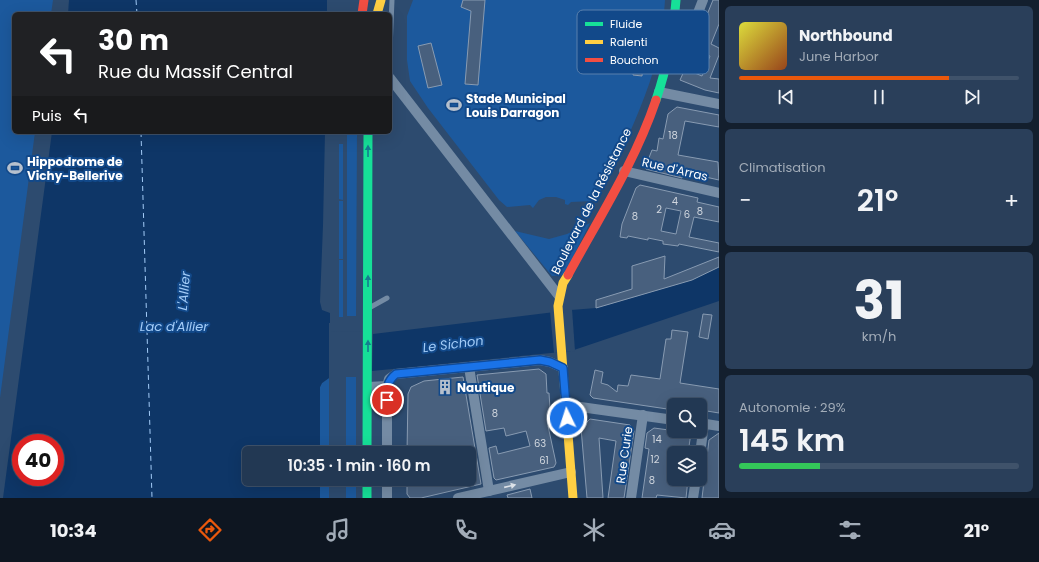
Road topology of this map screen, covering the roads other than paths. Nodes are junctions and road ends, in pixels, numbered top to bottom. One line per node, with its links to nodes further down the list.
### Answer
1 (364, 0): 8 (main road)
2 (381, 0): 9 (main road)
3 (392, 0): 10 (lane)
4 (676, 0): 6 (main road, Boulevard de la Résistance)
5 (703, 0): 7 (street)
6 (675, 10)
7 (699, 10)
8 (362, 12)
9 (378, 12)
10 (392, 12)
11 (664, 74): 13 (main road, Boulevard de la Résistance)
12 (392, 81): 19 (street)
13 (659, 92): 14 (street); 17 (main road, Boulevard de la Résistance)
14 (719, 104)
15 (360, 134): 22 (main road)
16 (368, 134): 21 (main road, one-way to 16)
17 (624, 171): 18 (street, Rue d'Arras); 19 (main road, Boulevard de la Résistance)
18 (719, 193)
19 (559, 296): 24 (main road, Boulevard de la Résistance)
20 (387, 298): 21 (lane)
21 (368, 308): 22 (main road)
22 (363, 320): 25 (main road)
23 (469, 367): 24 (street); 26 (street); 41 (street)
24 (563, 368): 28 (main road, Boulevard de la Résistance)
25 (363, 374): 27 (main road); 33 (main road)
26 (387, 386): 27 (street); 35 (street)
27 (368, 387): 34 (main road)
28 (566, 405): 29 (street); 36 (main road, Boulevard de la Résistance)
29 (643, 415): 30 (street); 47 (street, Rue Curie)
30 (667, 419)
31 (707, 425): 32 (street)
32 (719, 426)
33 (359, 446)
34 (367, 446)
35 (387, 446)
36 (571, 472): 41 (street, one-way to 36); 46 (main road, Boulevard de la Résistance)
37 (359, 486): 42 (main road)
38 (367, 486): 43 (main road)
39 (387, 486): 44 (street)
40 (695, 486): 48 (street)
41 (489, 491): 45 (street)
42 (358, 498)
43 (367, 498)
44 (387, 498)
45 (458, 498)
46 (574, 498)
47 (631, 498)
48 (694, 498)

